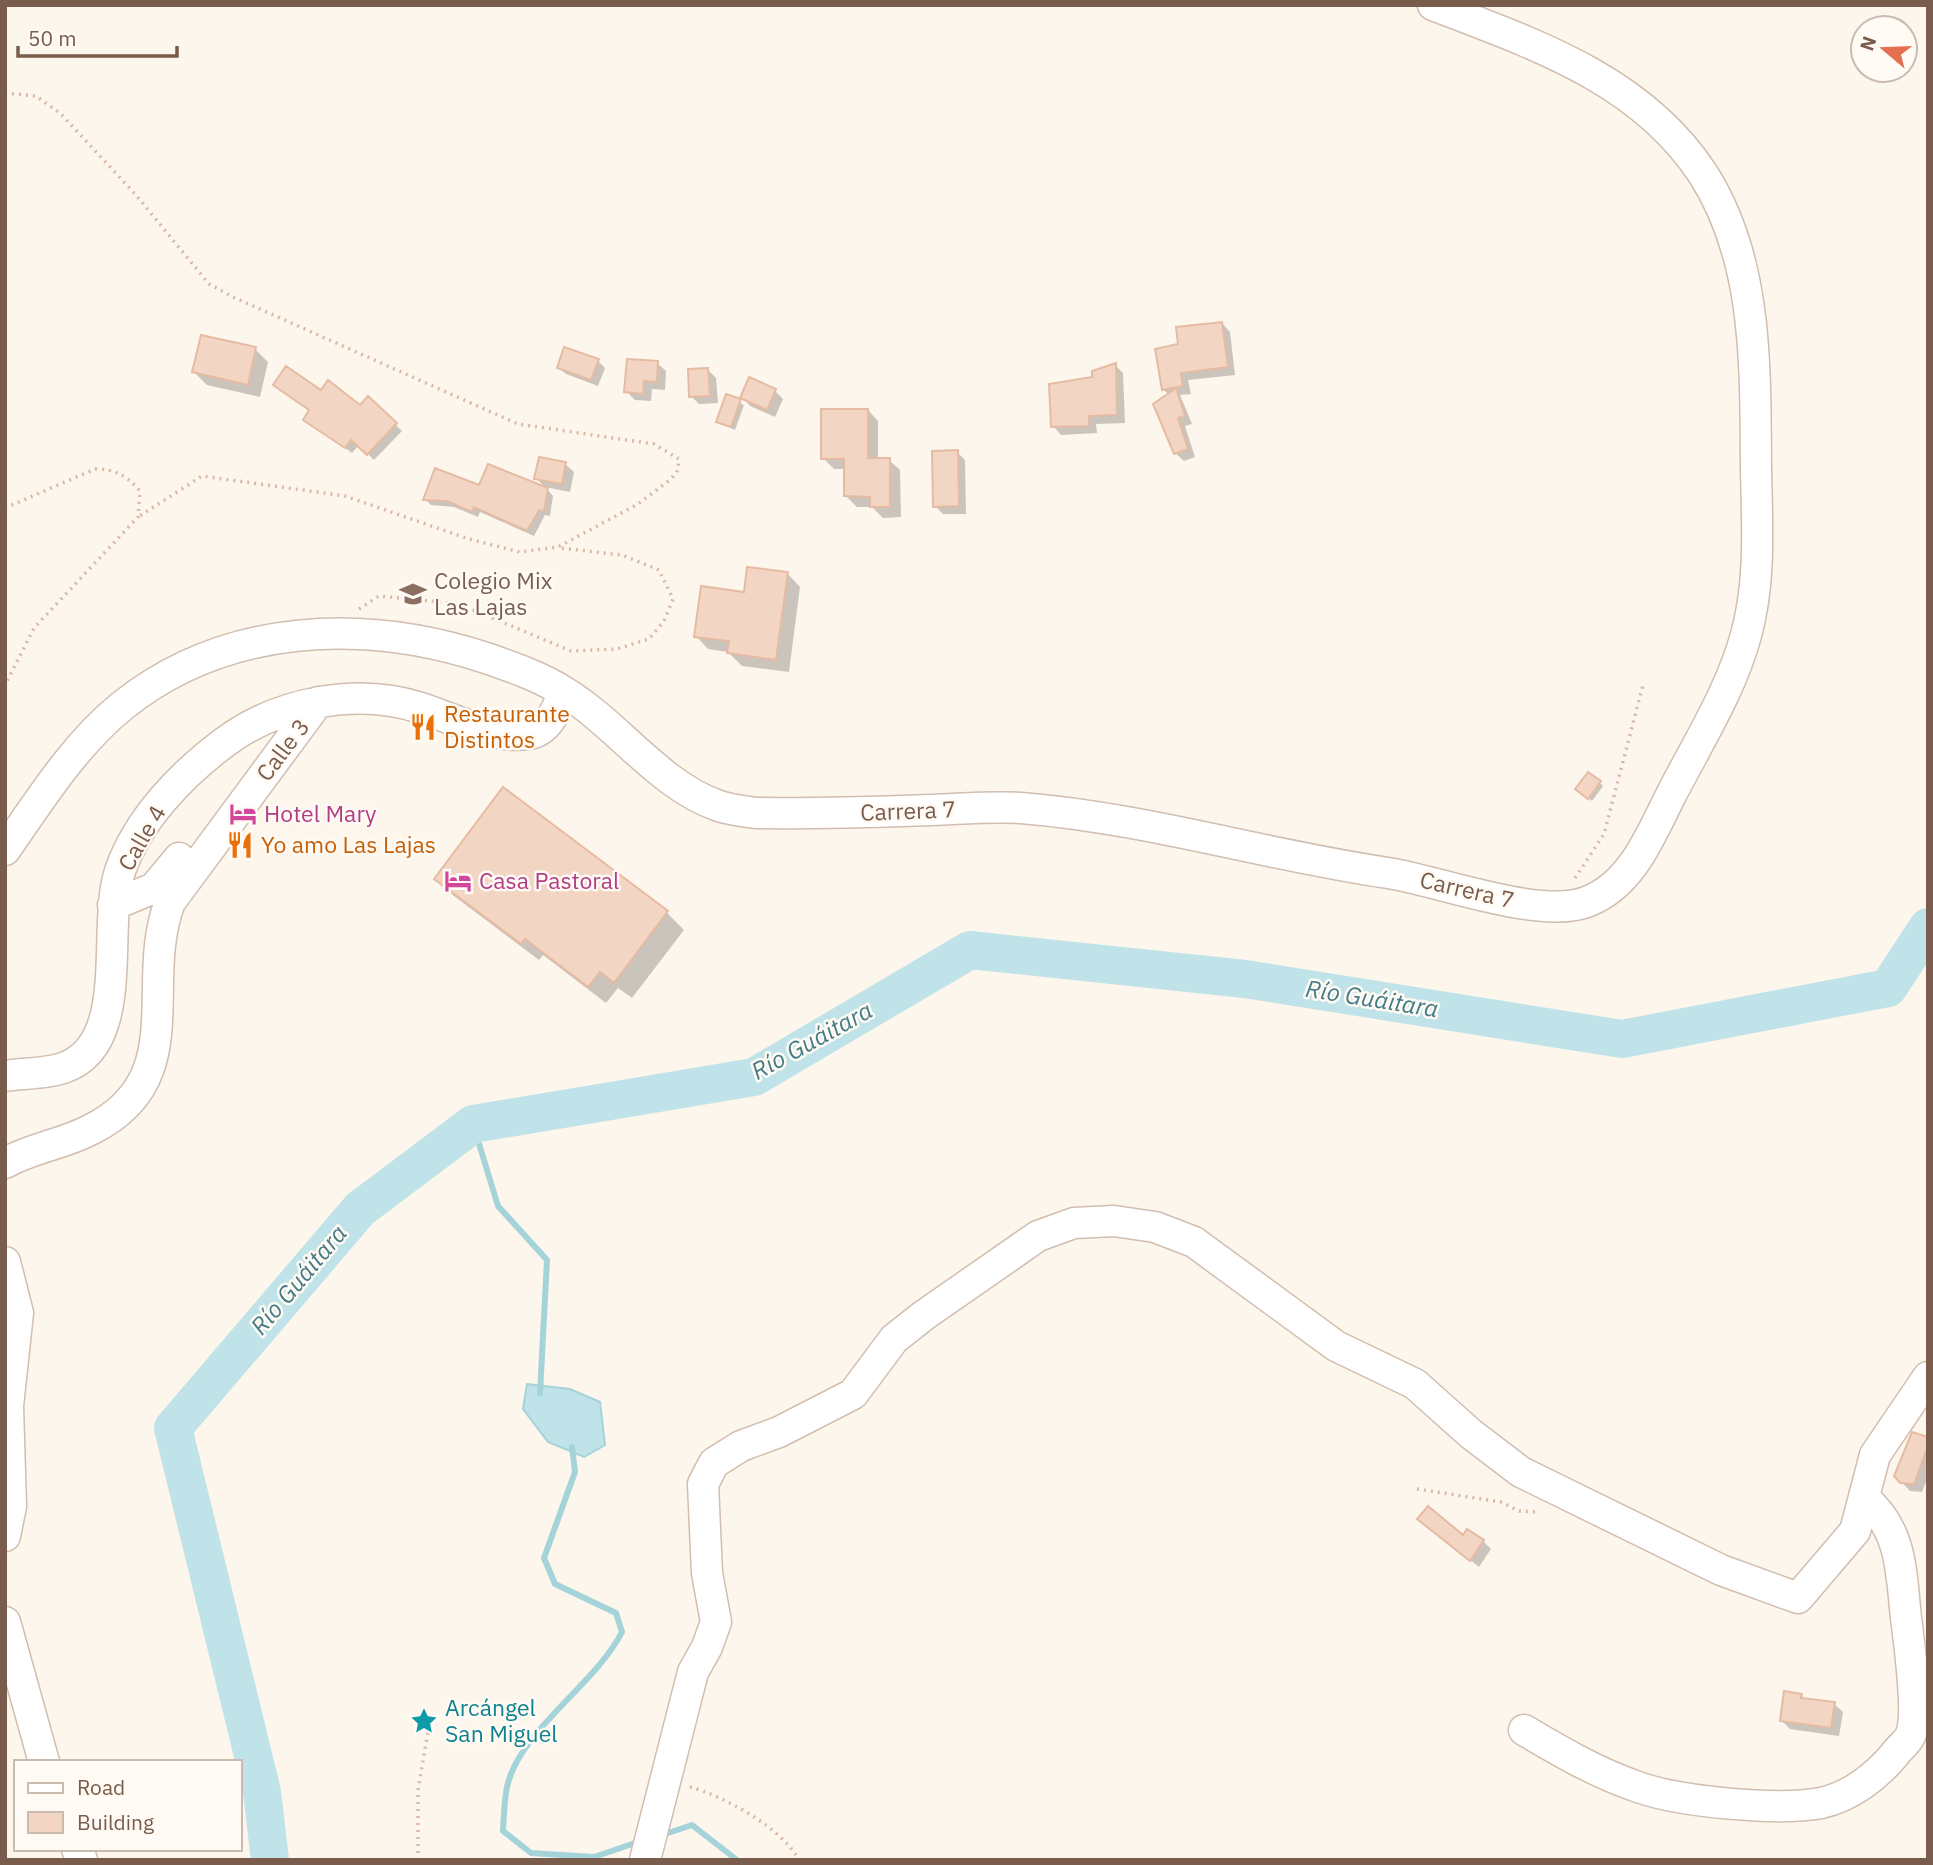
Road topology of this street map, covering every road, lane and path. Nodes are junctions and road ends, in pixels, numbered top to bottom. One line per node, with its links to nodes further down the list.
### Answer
1 (1433, 5): 14 (street)
2 (5, 93): 5 (path)
3 (5, 508): 4 (path)
4 (138, 517): 5 (path); 7 (path)
5 (558, 547): 6 (path)
6 (319, 634): 9 (street, Carrera 7); 12 (street, Carrera 7)
7 (5, 685)
8 (1643, 685): 14 (path)
9 (564, 691): 10 (street); 14 (street, Carrera 7)
10 (318, 702): 11 (street, Calle 4); 16 (street, Calle 3)
11 (248, 727): 13 (street, Calle 4); 13 (street)
12 (5, 850)
13 (113, 905): 15 (street, Calle 4)
14 (1554, 908)
15 (5, 1076)
16 (5, 1163)
17 (5, 1262): 22 (street)
18 (1928, 1377): 20 (street)
19 (1417, 1489): 21 (path)
20 (1864, 1497): 25 (street); 27 (street)
21 (1553, 1512)
22 (5, 1536)
23 (5, 1622): 26 (street)
24 (429, 1726): 29 (path)
25 (1524, 1730)
26 (43, 1760)
27 (664, 1780): 28 (street); 30 (path)
28 (646, 1857)
29 (418, 1860)
30 (799, 1860)

